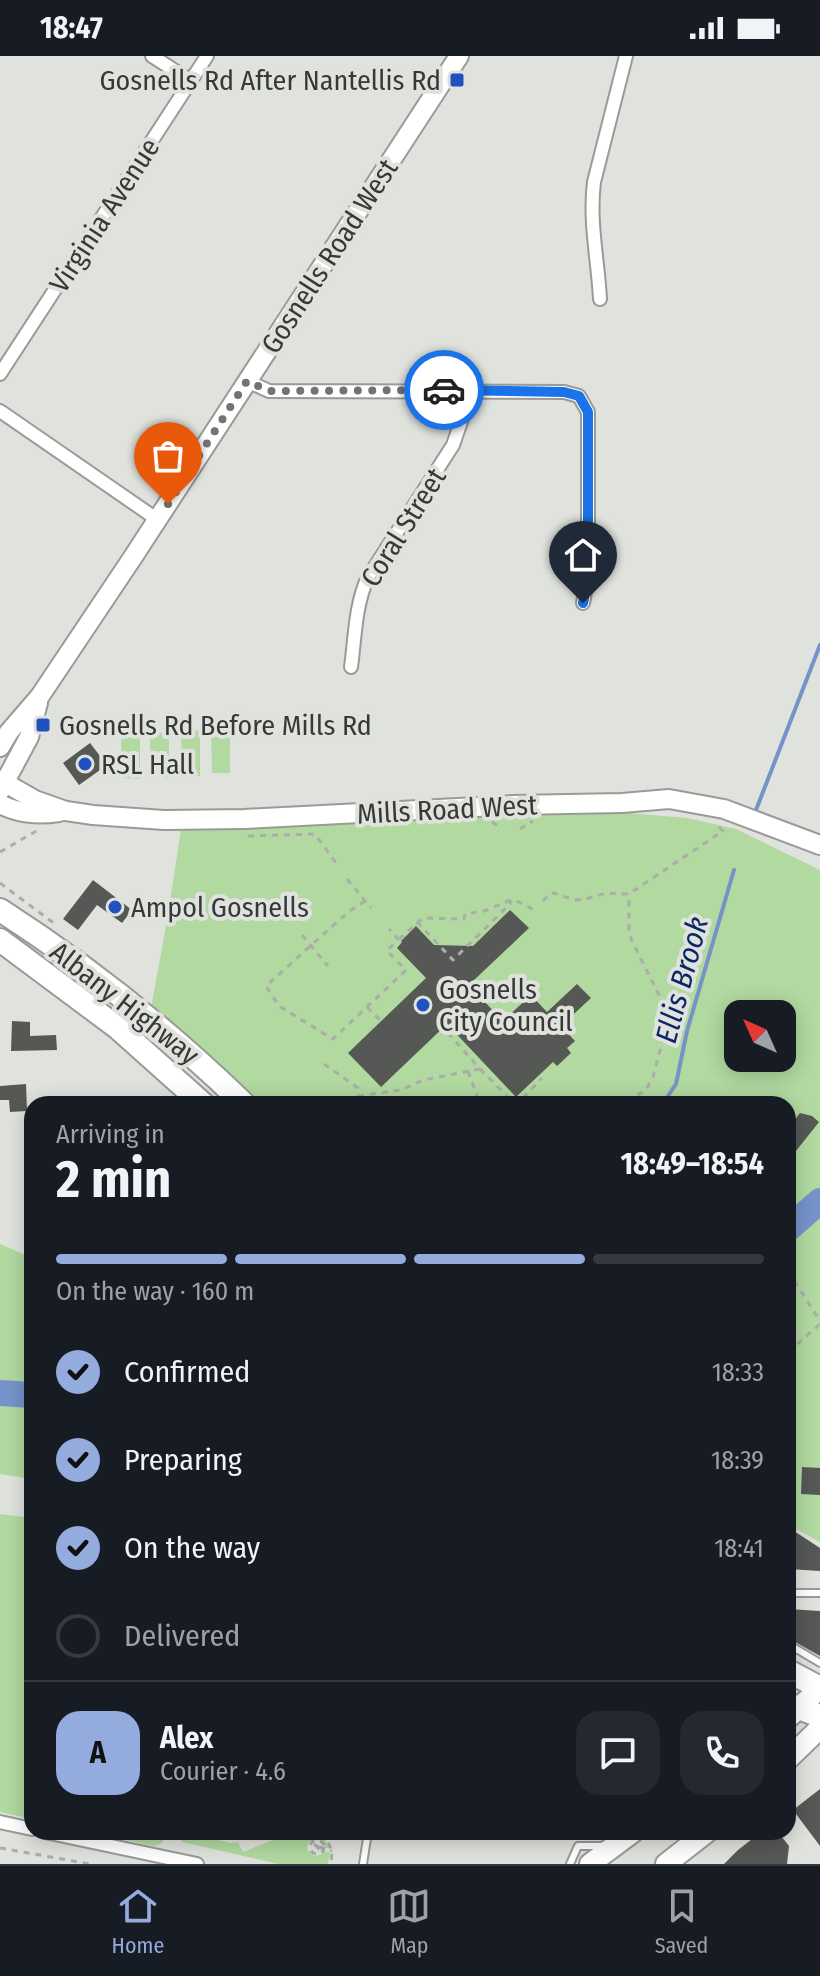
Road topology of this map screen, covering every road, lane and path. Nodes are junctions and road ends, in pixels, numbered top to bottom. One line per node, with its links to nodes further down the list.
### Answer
1 (152, 56): 5 (street)
2 (207, 56): 5 (street, Virginia Avenue)
3 (459, 56): 8 (main road, Gosnells Road West)
4 (626, 56): 6 (street)
5 (191, 81): 7 (street, Virginia Avenue)
6 (600, 299)
7 (0, 374)
8 (247, 381): 9 (street); 11 (main road, Gosnells Road West)
9 (464, 390): 12 (street); 13 (street, Coral Street)
10 (0, 411): 11 (street)
11 (158, 520): 14 (main road, Gosnells Road West)
12 (583, 603)
13 (351, 667)
14 (40, 696): 15 (main road, Gosnells Road West); 16 (main road, Gosnells Road West)
15 (0, 747)
16 (1, 785): 18 (main road, Mills Road West)
17 (0, 804): 18 (main road, Mills Road West)
18 (66, 811): 22 (main road, Mills Road West)
19 (539, 817): 21 (path)
20 (714, 822): 24 (path)
21 (520, 829)
22 (820, 845)
23 (347, 879): 26 (path)
24 (629, 894): 27 (path); 53 (path)
25 (511, 900): 30 (path); 31 (path); 31 (path)
26 (365, 901): 28 (path); 36 (path)
27 (543, 901)
28 (371, 908)
29 (0, 910): 41 (highway, Albany Highway)
30 (534, 910)
31 (417, 922): 34 (path)
32 (389, 929): 34 (path)
33 (302, 935): 36 (path)
34 (398, 939): 38 (path)
35 (0, 940): 46 (highway, Albany Highway)
36 (312, 946): 37 (path); 38 (path)
37 (328, 966)
38 (367, 1007): 39 (path)
39 (381, 1021)
40 (447, 1032): 43 (path)
41 (195, 1058): 47 (highway); 48 (highway, Albany Highway)
42 (324, 1064): 49 (path)
43 (480, 1069): 44 (path); 51 (path)
44 (468, 1071): 49 (path); 50 (path)
45 (542, 1078): 52 (path)
46 (194, 1096)
47 (208, 1096)
48 (235, 1096)
49 (358, 1096)
50 (477, 1096)
51 (507, 1096)
52 (525, 1096)
53 (636, 1096)
54 (796, 1284): 55 (path)
55 (820, 1322): 56 (path)
56 (796, 1344)
57 (796, 1593): 58 (lane)
58 (820, 1593)
59 (796, 1649): 60 (lane)
60 (820, 1663)
61 (796, 1675): 62 (highway)
62 (820, 1688): 63 (main road)
63 (796, 1707)
64 (796, 1712): 65 (highway)
65 (820, 1716)
66 (820, 1728): 67 (main road)
67 (796, 1751)
68 (0, 1822): 69 (street)
69 (24, 1827)
70 (83, 1840): 80 (street)
71 (327, 1840): 78 (path)
72 (367, 1840): 82 (lane)
73 (618, 1840): 83 (lane)
74 (623, 1840): 84 (main road)
75 (697, 1840): 85 (main road)
76 (316, 1847): 78 (path)
77 (0, 1848): 79 (path)
78 (332, 1851): 81 (path)
79 (90, 1864)
80 (197, 1864)
81 (331, 1864)
82 (363, 1864)
83 (570, 1864)
84 (590, 1864)
85 (666, 1864)

